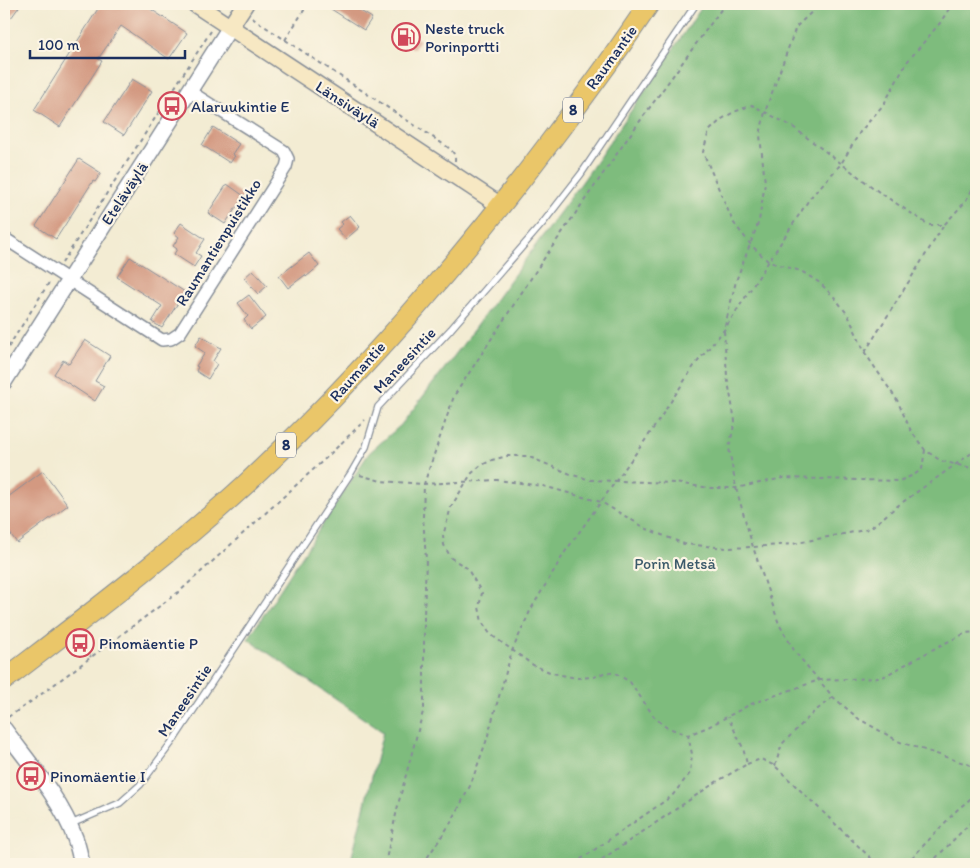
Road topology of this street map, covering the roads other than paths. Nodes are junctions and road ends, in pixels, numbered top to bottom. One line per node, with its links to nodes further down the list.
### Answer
1 (195, 4): 5 (main road, Länsiväylä)
2 (649, 4): 7 (highway, Raumantie / 8)
3 (696, 4): 13 (lane, Maneesintie)
4 (243, 7): 5 (main road, Eteläväylä)
5 (224, 23): 6 (street, Eteläväylä); 7 (main road, Länsiväylä)
6 (189, 91): 9 (street, Eteläväylä); 9 (street, Raumantienpuistikko)
7 (501, 206): 11 (highway, Raumantie / 8)
8 (4, 238): 9 (street)
9 (62, 276): 10 (street, Eteläväylä)
10 (4, 382)
11 (4, 680)
12 (4, 728): 13 (street)
13 (69, 825): 14 (street)
14 (82, 864)

